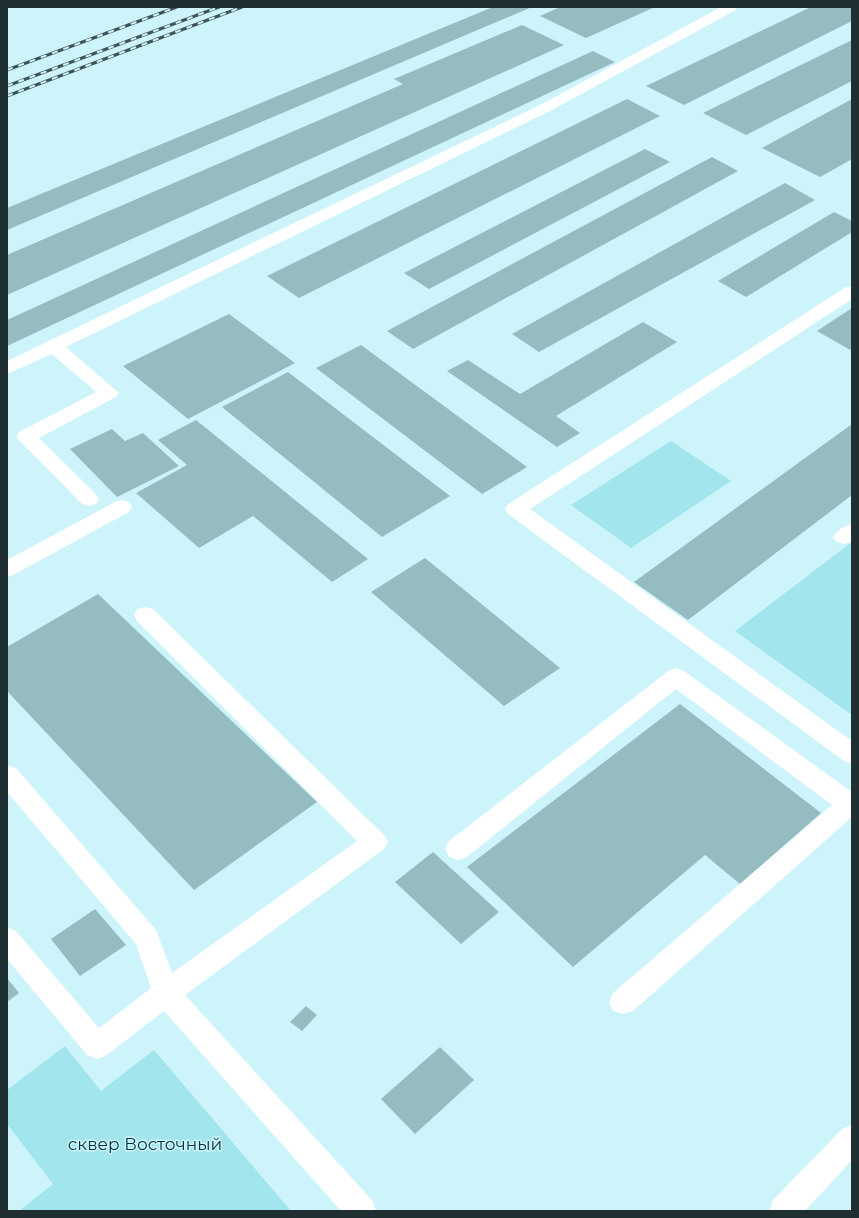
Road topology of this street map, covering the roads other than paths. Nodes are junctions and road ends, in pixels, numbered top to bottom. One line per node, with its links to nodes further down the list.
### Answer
1 (731, 7): 3 (street)
2 (852, 291): 9 (street)
3 (53, 345): 4 (street); 5 (street)
4 (7, 368)
5 (88, 499)
6 (122, 507): 7 (street)
7 (7, 569)
8 (145, 614): 14 (street)
9 (852, 754)
10 (7, 775): 14 (street)
11 (851, 803): 12 (street); 15 (street)
12 (458, 849)
13 (7, 939): 14 (street)
14 (166, 993): 17 (street)
15 (623, 1002)
16 (852, 1139): 18 (street)
17 (361, 1211)
18 (784, 1211)

